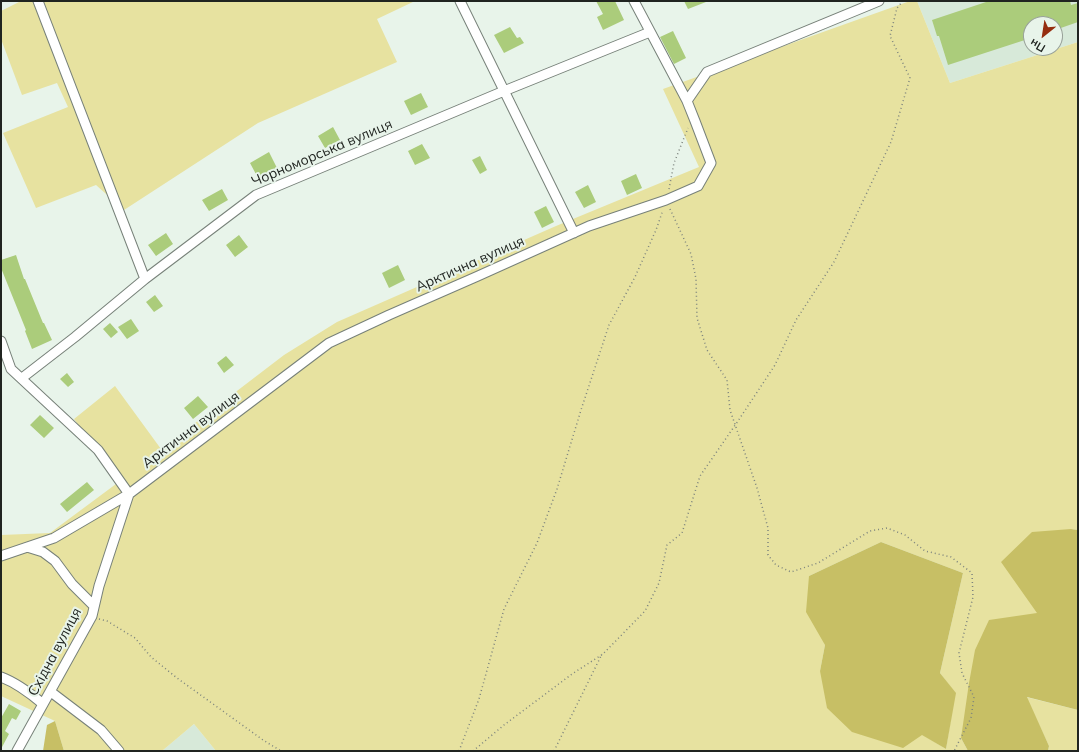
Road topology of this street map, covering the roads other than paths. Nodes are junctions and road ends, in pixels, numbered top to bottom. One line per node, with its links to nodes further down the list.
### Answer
1 (38, 1): 9 (lane)
2 (460, 1): 6 (lane)
3 (634, 1): 5 (lane, Арктична вулиця)
4 (879, 1): 7 (lane)
5 (650, 32): 6 (lane, Чорноморська вулиця); 7 (lane, Арктична вулиця)
6 (504, 91): 8 (lane); 9 (lane, Чорноморська вулиця)
7 (687, 101): 8 (lane, Арктична вулиця)
8 (574, 233): 12 (lane, Арктична вулиця)
9 (145, 279): 11 (lane, Чорноморська вулиця)
10 (1, 341): 11 (lane)
11 (22, 378): 12 (lane)
12 (129, 494): 13 (lane, Арктична вулиця); 15 (lane, Східна вулиця)
13 (27, 547): 14 (lane, Арктична вулиця); 15 (lane)
14 (2, 556)
15 (94, 606): 17 (lane, Східна вулиця)
16 (1, 677): 18 (lane)
17 (51, 692): 18 (lane, Східна вулиця); 20 (lane)
18 (43, 704): 19 (lane, Східна вулиця)
19 (17, 751)
20 (119, 751)

